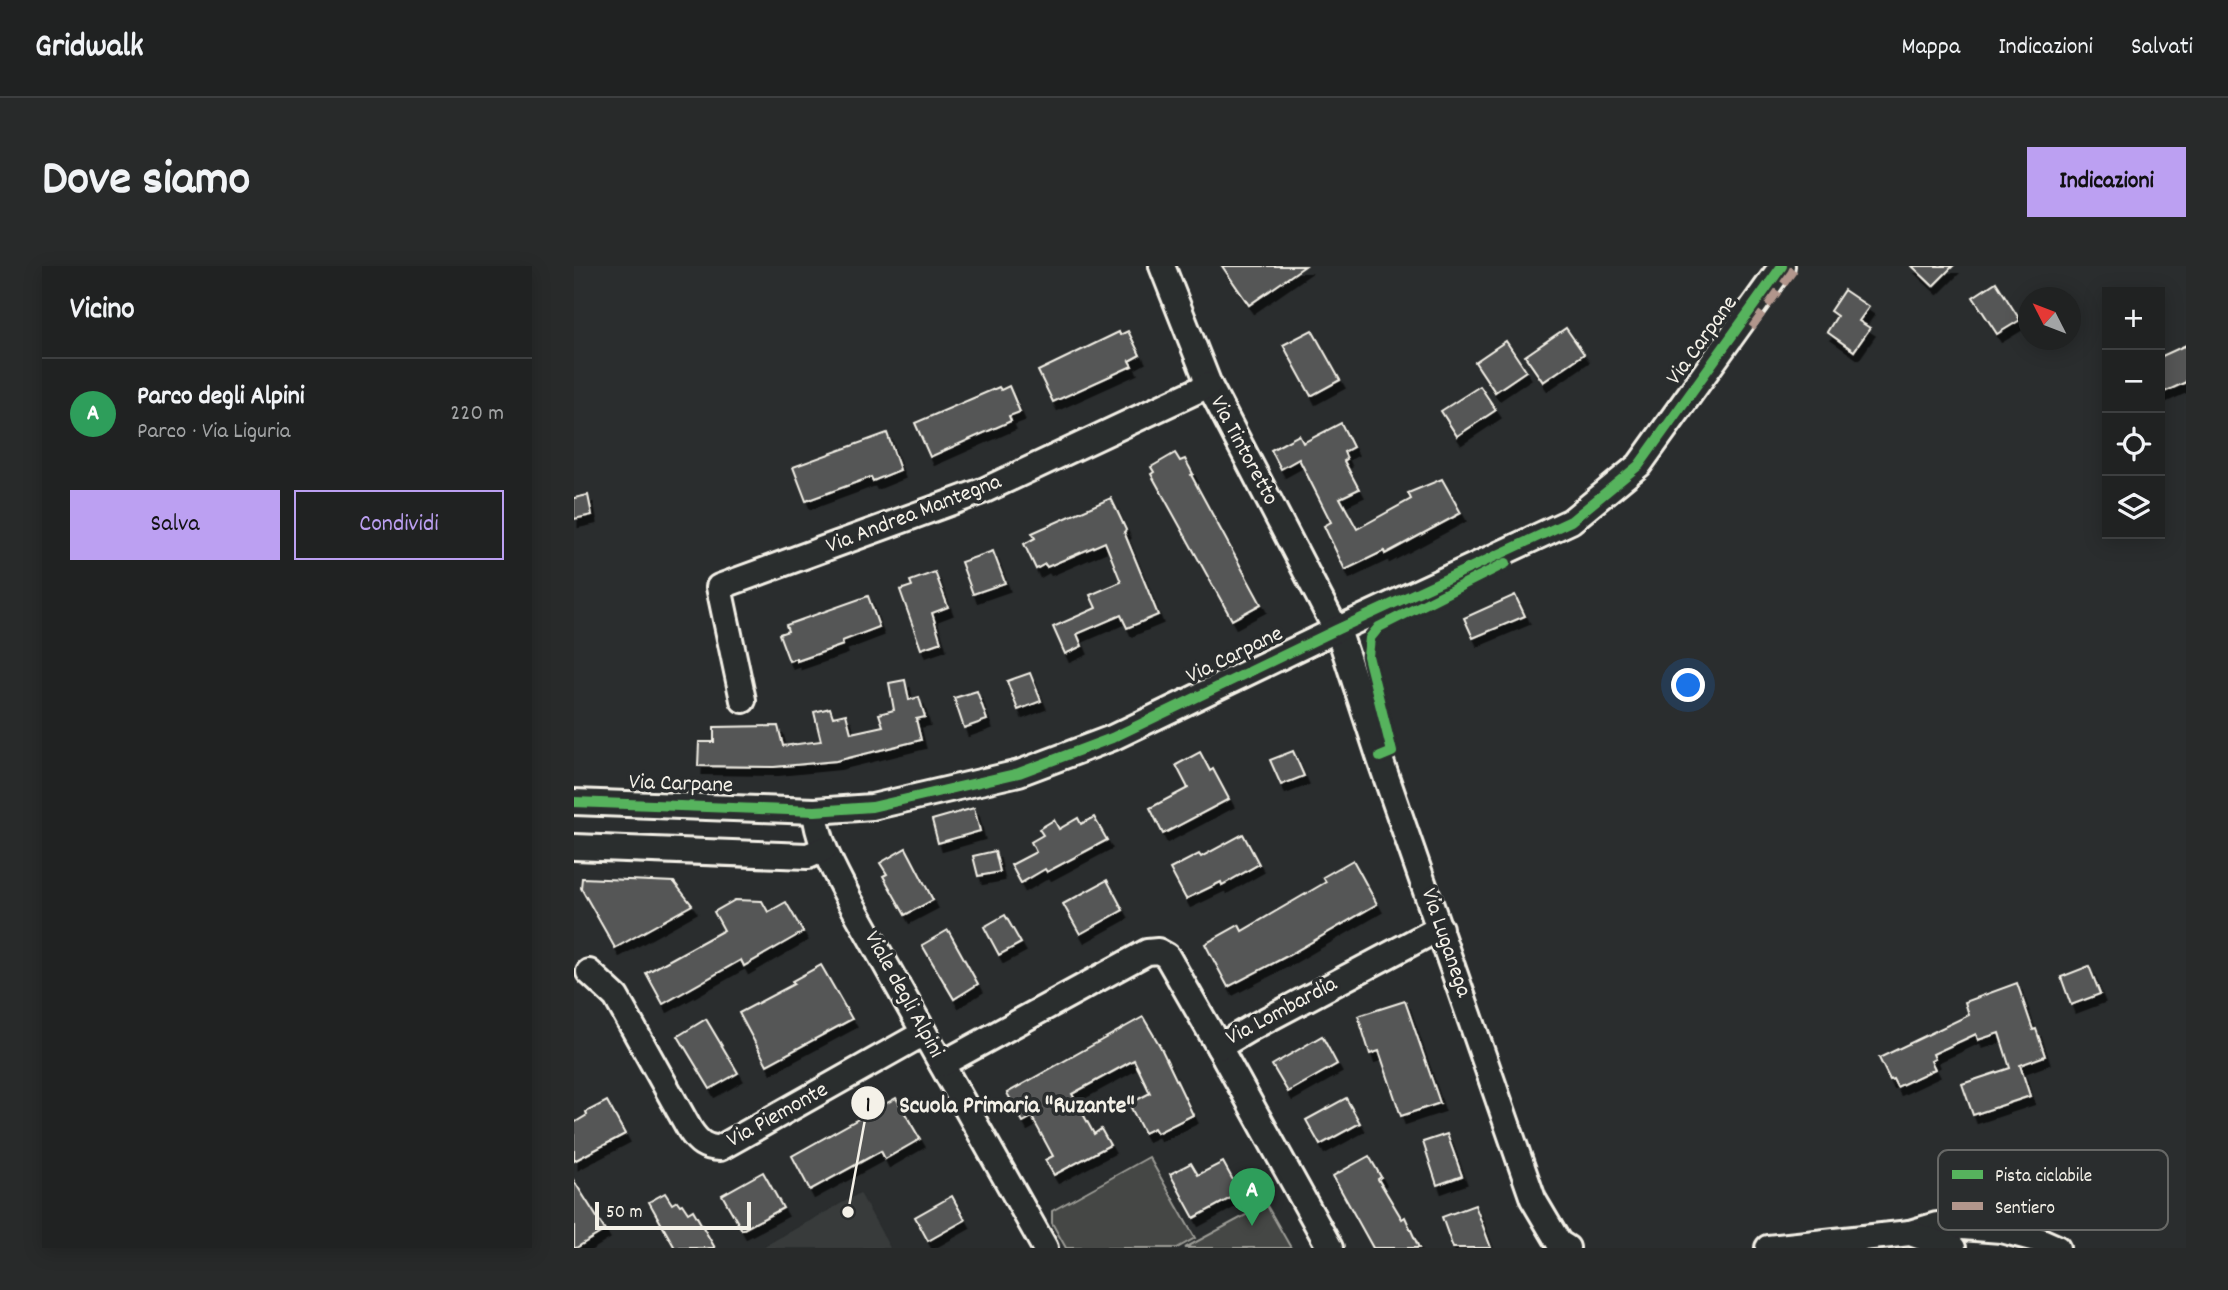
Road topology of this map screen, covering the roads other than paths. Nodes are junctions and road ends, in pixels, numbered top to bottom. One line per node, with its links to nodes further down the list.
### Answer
1 (1162, 266): 3 (street, Via Tintoretto)
2 (1782, 266): 4 (street, Via Carpane)
3 (1209, 385): 4 (street, Via Tintoretto); 5 (street, Via Andrea Mantegna)
4 (1336, 630): 7 (street, Via Carpane); 10 (street, Via Luganega)
5 (743, 700)
6 (574, 802): 7 (street, Via Carpane)
7 (815, 811): 9 (street, Viale degli Alpini)
8 (574, 847): 9 (street)
9 (824, 849): 12 (street, Viale degli Alpini)
10 (1440, 928): 13 (street, Via Lombardia); 22 (street, Via Luganega)
11 (589, 972): 12 (street, Via Piemonte)
12 (924, 1033): 14 (street, Viale degli Alpini)
13 (1219, 1047): 14 (street, Via Lombardia); 21 (street)
14 (942, 1064): 20 (street, Viale degli Alpini)
15 (1938, 1225): 17 (street)
16 (1952, 1230): 18 (street)
17 (1910, 1233): 23 (street); 24 (street)
18 (1976, 1238): 19 (street)
19 (2008, 1240): 25 (street)
20 (1045, 1248)
21 (1330, 1248)
22 (1567, 1248)
23 (1768, 1248)
24 (1953, 1248)
25 (2057, 1248)

